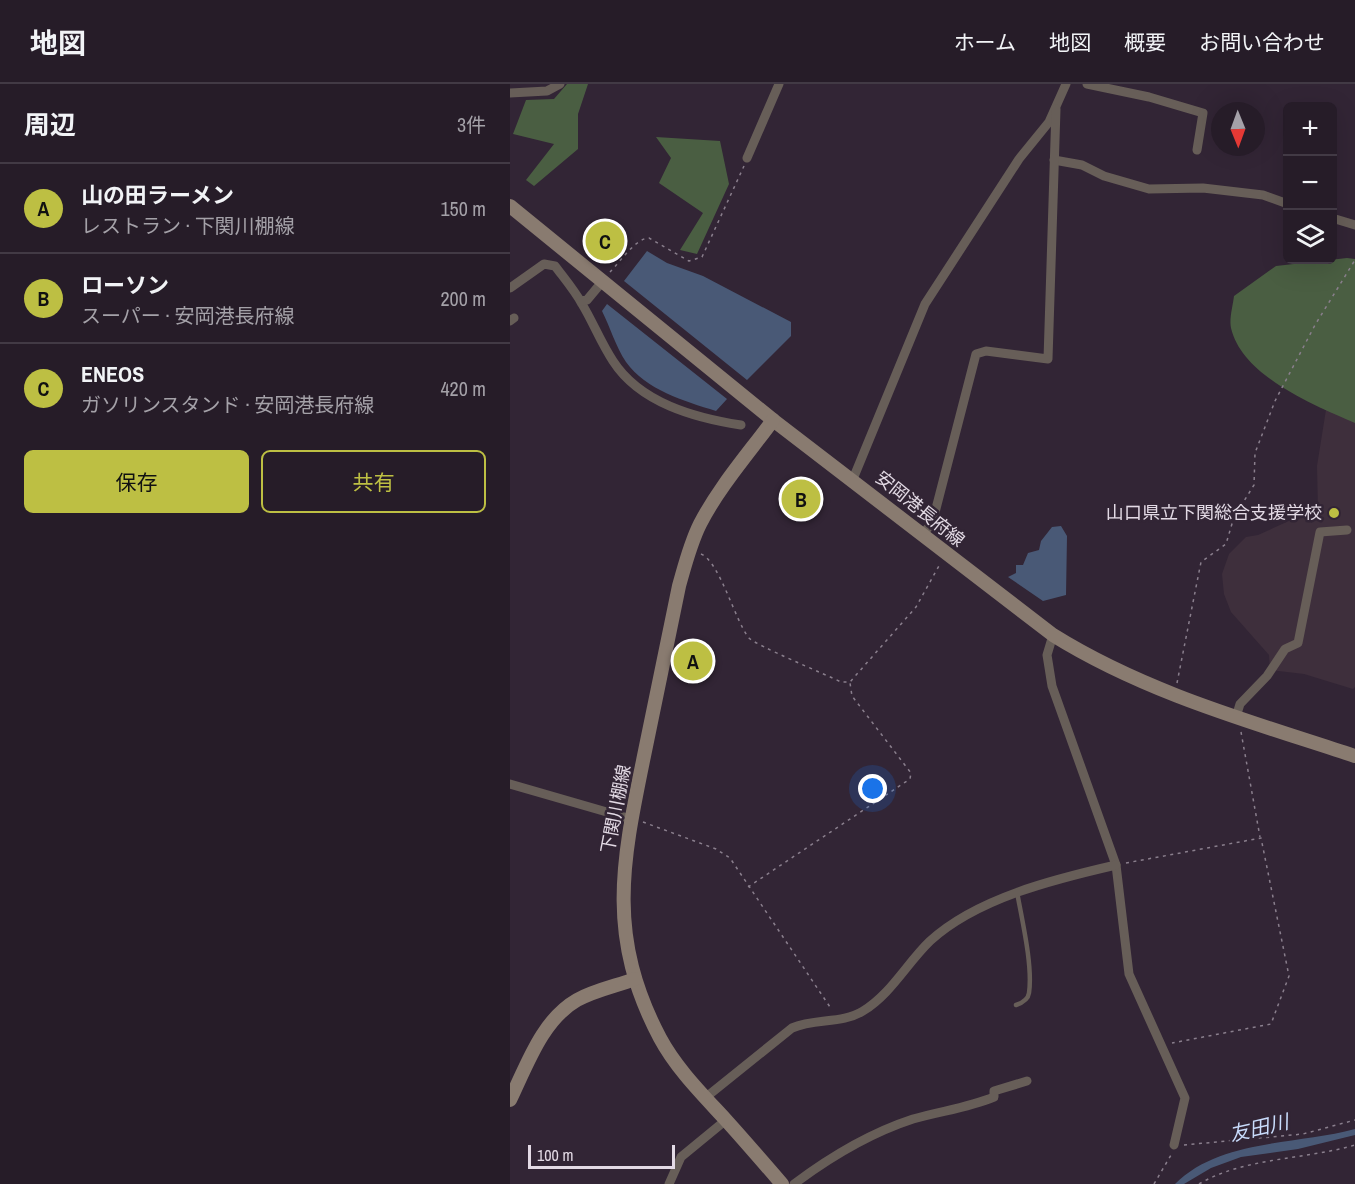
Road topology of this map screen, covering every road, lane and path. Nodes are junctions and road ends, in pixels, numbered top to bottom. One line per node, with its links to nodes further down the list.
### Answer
1 (560, 84): 5 (street)
2 (779, 84): 8 (street)
3 (1066, 84): 6 (street)
4 (1087, 84): 7 (street)
5 (510, 93)
6 (1056, 109): 9 (street); 20 (street)
7 (1197, 150)
8 (747, 158): 15 (path)
9 (1054, 160): 10 (street); 22 (street)
10 (1283, 202)
11 (510, 206): 15 (main road, 安岡港長府線)
12 (1337, 220): 13 (street)
13 (1355, 225)
14 (1355, 260): 27 (path)
15 (602, 282): 17 (street); 18 (main road, 安岡港長府線)
16 (510, 288): 17 (street)
17 (581, 301): 19 (street)
18 (773, 420): 20 (main road, 安岡港長府線); 23 (main road, 下関川棚線)
19 (741, 425)
20 (853, 479): 22 (main road, 安岡港長府線)
21 (1347, 530): 28 (street)
22 (922, 534): 24 (main road, 安岡港長府線)
23 (690, 549): 26 (path); 31 (main road, 下関川棚線)
24 (946, 554): 25 (main road, 安岡港長府線); 26 (path)
25 (1053, 635): 27 (main road, 安岡港長府線); 33 (street)
26 (850, 682): 34 (path)
27 (1172, 694): 28 (main road, 安岡港長府線)
28 (1238, 717): 29 (main road, 安岡港長府線); 32 (path)
29 (1355, 756)
30 (510, 784): 31 (street)
31 (631, 819): 34 (path); 36 (main road, 下関川棚線)
32 (1260, 838): 33 (path); 39 (path)
33 (1116, 865): 35 (street); 39 (street)
34 (748, 887): 38 (path)
35 (1017, 892): 37 (lane); 38 (street)
36 (635, 980): 41 (main road, 下関川棚線); 42 (main road)
37 (1016, 1005)
38 (835, 1019): 41 (street)
39 (1159, 1045): 46 (street)
40 (1027, 1081): 49 (street)
41 (705, 1098): 43 (main road, 下関川棚線)
42 (510, 1100)
43 (726, 1120): 47 (street); 48 (main road, 下関川棚線)
44 (1355, 1120): 46 (path)
45 (1355, 1144): 51 (path)
46 (1174, 1145): 50 (path)
47 (669, 1184)
48 (782, 1184)
49 (794, 1184)
50 (1154, 1184)
51 (1199, 1184)

